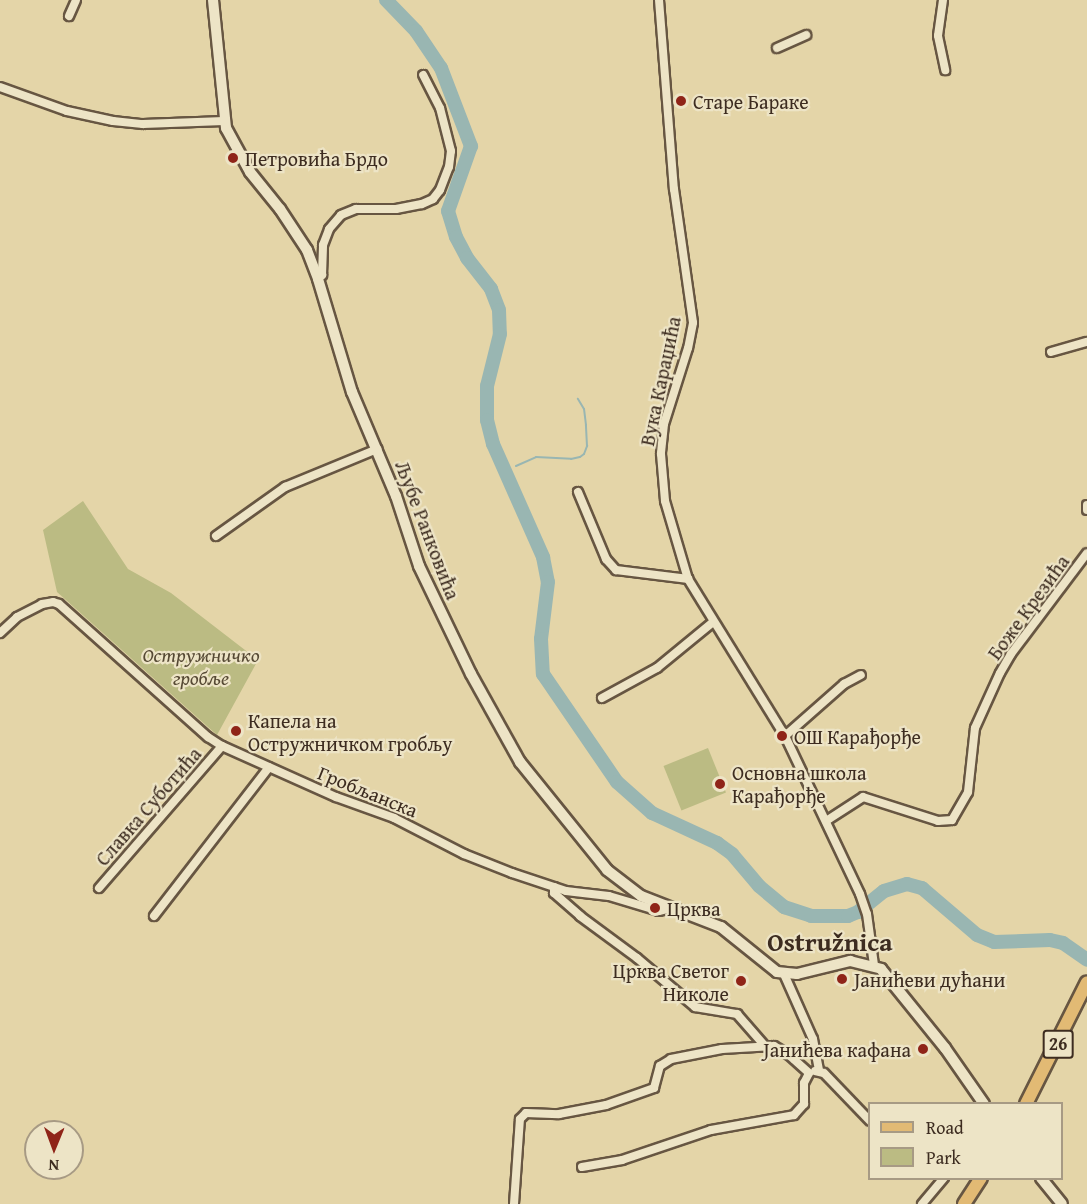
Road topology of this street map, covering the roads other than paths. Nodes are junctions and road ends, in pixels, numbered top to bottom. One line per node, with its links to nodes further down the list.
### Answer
1 (76, 0): 5 (street)
2 (213, 0): 11 (street, Љубе Ранковића)
3 (659, 0): 21 (street, Вука Караџића)
4 (943, 0): 8 (street)
5 (69, 16)
6 (806, 34): 7 (street)
7 (777, 48)
8 (945, 70)
9 (423, 75): 12 (street)
10 (0, 87): 11 (street)
11 (224, 121): 12 (street, Љубе Ранковића)
12 (318, 279): 15 (street, Љубе Ранковића)
13 (1087, 342): 14 (street)
14 (1051, 352)
15 (377, 449): 19 (street); 32 (street, Љубе Ранковића)
16 (578, 492): 21 (street)
17 (1087, 505): 18 (street)
18 (1087, 510)
19 (216, 536)
20 (1087, 553): 29 (street, Боже Крезића)
21 (688, 579): 22 (street, Вука Караџића)
22 (713, 622): 25 (street); 26 (street, Вука Караџића)
23 (0, 633): 27 (street, Гробљанска)
24 (861, 675): 26 (street)
25 (602, 698)
26 (785, 736): 29 (street, Вука Караџића)
27 (222, 746): 28 (street, Гробљанска); 31 (street, Славка Суботића)
28 (269, 767): 30 (street, Гробљанска); 33 (street)
29 (826, 821): 34 (street, Вука Караџића)
30 (554, 886): 32 (street, Гробљанска); 37 (street)
31 (99, 888)
32 (671, 908): 35 (street, Љубе Ранковића)
33 (154, 916)
34 (874, 965): 35 (street); 40 (street)
35 (784, 974): 38 (street)
36 (1087, 982): 41 (main road, 26)
37 (764, 1045): 39 (street); 47 (street)
38 (819, 1070): 39 (street); 42 (street)
39 (809, 1073): 43 (street)
40 (982, 1102)
41 (1027, 1102)
42 (868, 1119)
43 (582, 1167)
44 (943, 1180): 48 (street)
45 (980, 1180): 49 (main road)
46 (1042, 1180): 50 (street)
47 (514, 1204)
48 (922, 1204)
49 (964, 1204)
50 (1062, 1204)

